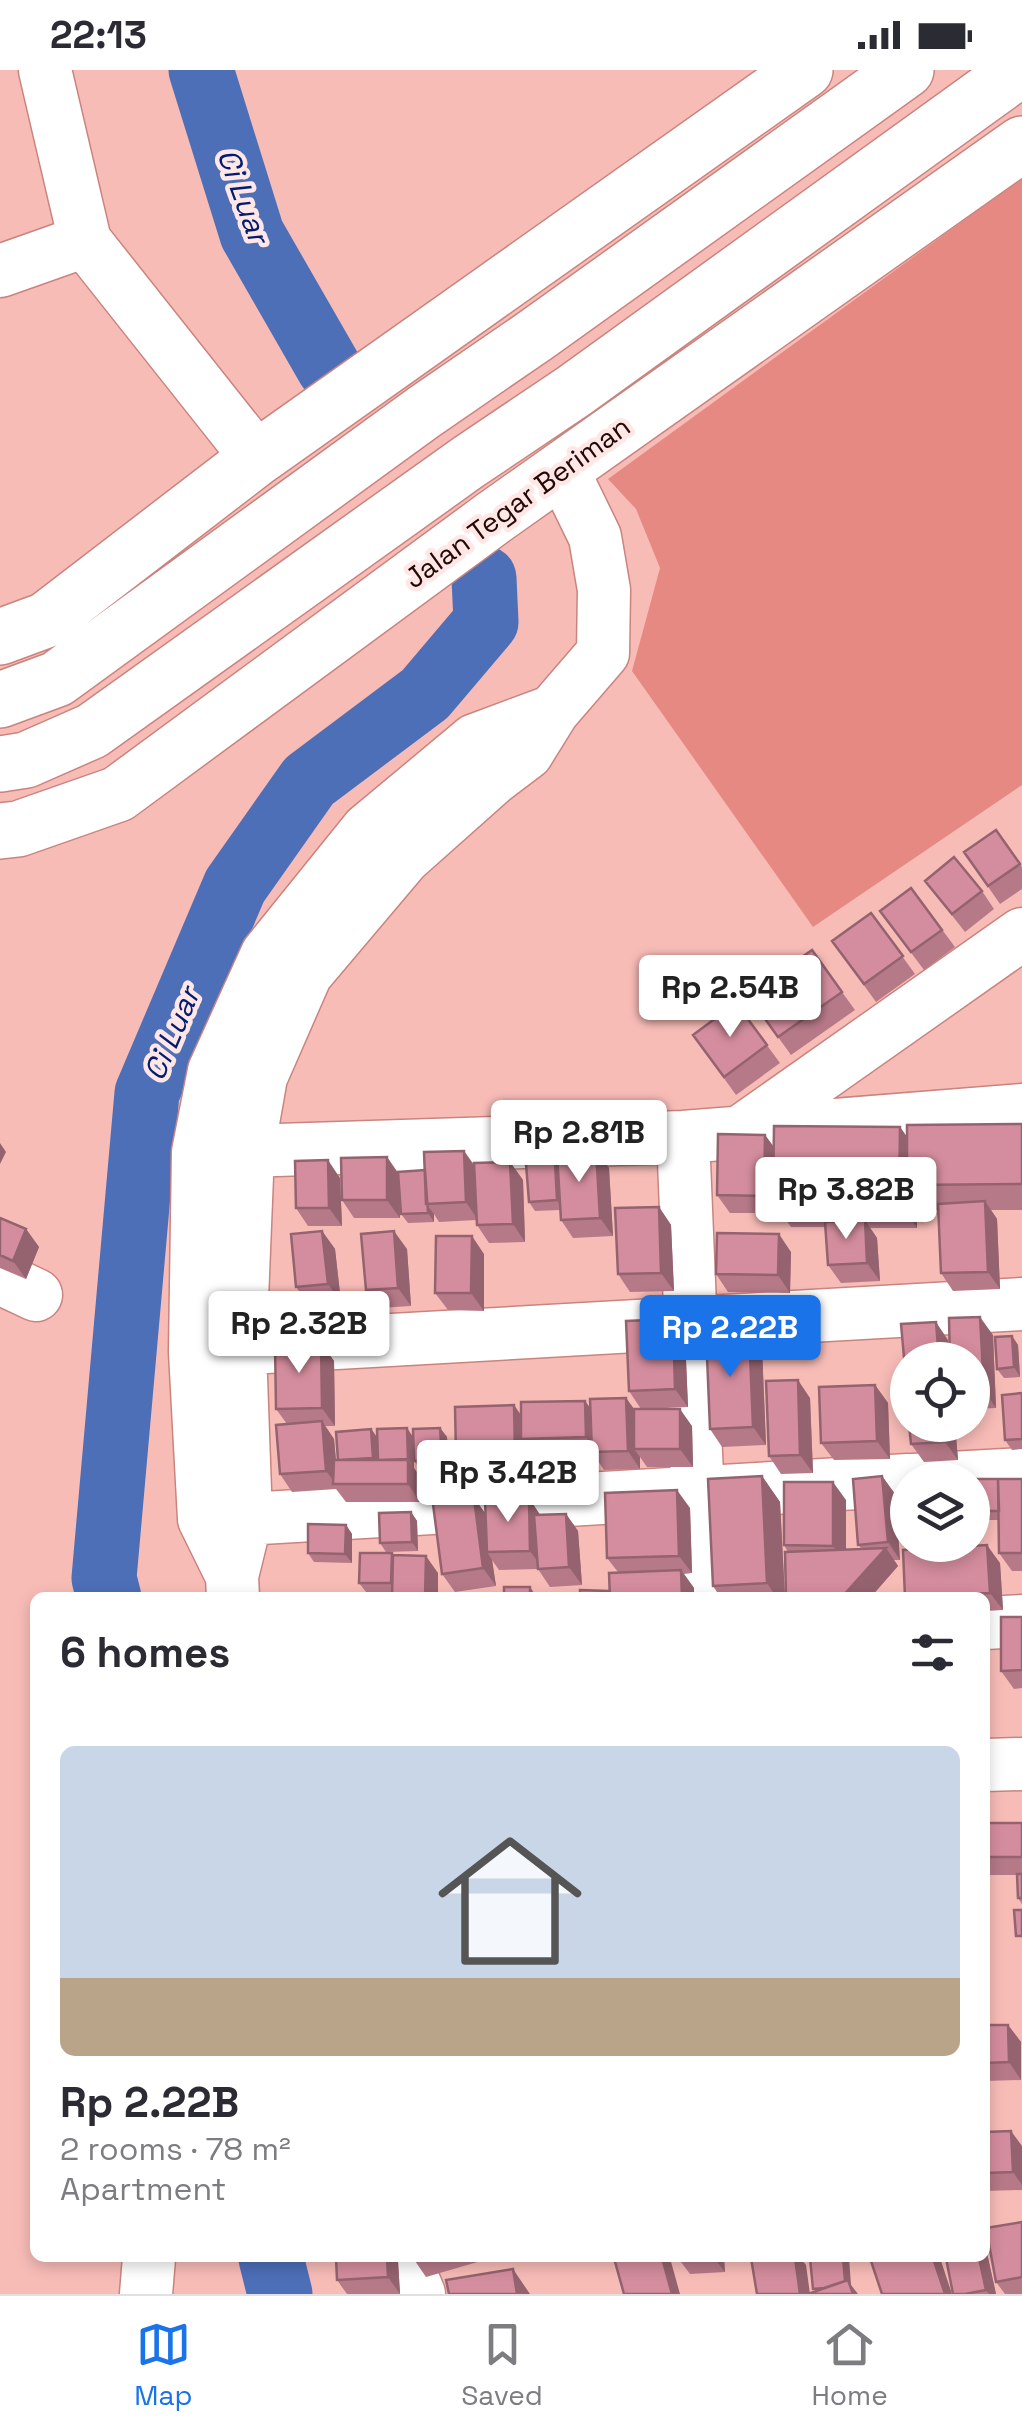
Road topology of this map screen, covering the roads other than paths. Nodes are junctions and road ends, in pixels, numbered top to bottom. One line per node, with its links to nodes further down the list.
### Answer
1 (46, 70): 6 (street)
2 (805, 70): 10 (main road)
3 (906, 70): 8 (main road)
4 (1018, 70): 9 (main road, Jalan Tegar Beriman)
5 (1022, 144): 11 (main road, Jalan Tegar Beriman)
6 (84, 241): 7 (street); 10 (street)
7 (0, 272)
8 (536, 335): 9 (main road); 13 (main road)
9 (574, 391): 14 (main road, Jalan Tegar Beriman)
10 (258, 458): 12 (main road)
11 (562, 469): 15 (main road, Jalan Tegar Beriman); 20 (street)
12 (0, 637)
13 (0, 700)
14 (0, 764)
15 (0, 831)
16 (1019, 942): 18 (street)
17 (1022, 1110): 18 (street)
18 (741, 1132): 19 (street)
19 (683, 1137): 20 (street); 22 (street)
20 (223, 1152): 23 (street)
21 (1022, 1304): 22 (street)
22 (691, 1323): 23 (street); 27 (street)
23 (217, 1350): 28 (street)
24 (1022, 1474): 25 (street)
25 (990, 1476)
26 (890, 1481): 27 (street)
27 (698, 1491): 28 (street); 30 (street)
28 (225, 1519): 29 (street)
29 (233, 1587)
30 (702, 1592)
31 (1022, 1621): 32 (street)
32 (990, 1623)
33 (1022, 1764): 34 (street)
34 (990, 1765)
35 (150, 2262): 37 (street)
36 (405, 2262): 38 (street)
37 (146, 2294)
38 (420, 2294)

